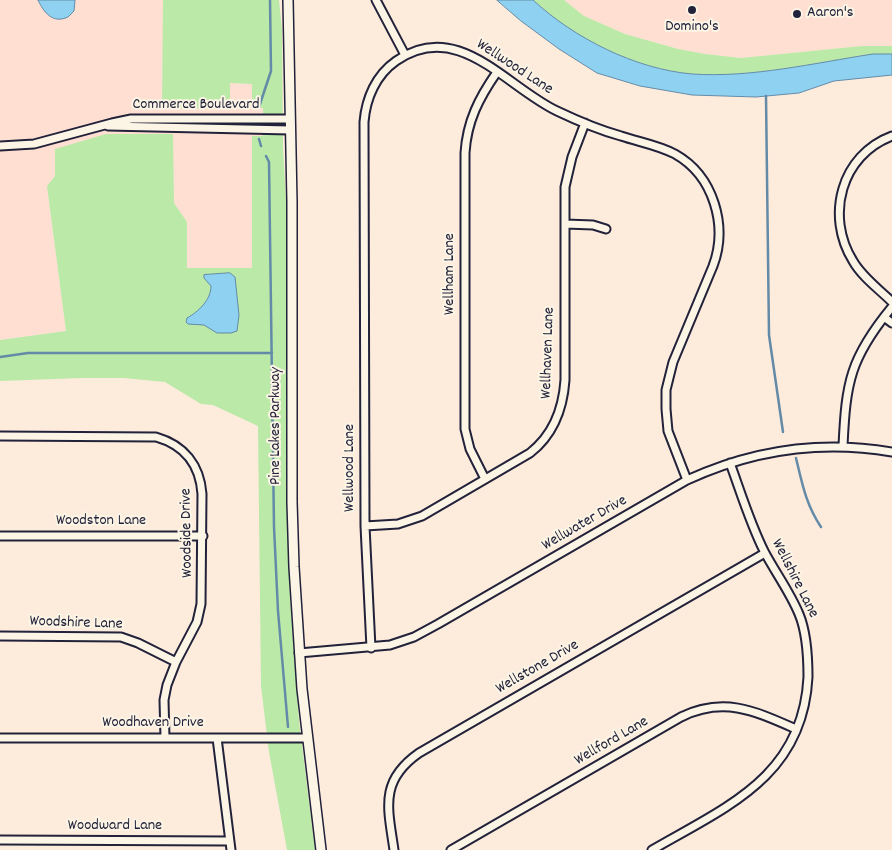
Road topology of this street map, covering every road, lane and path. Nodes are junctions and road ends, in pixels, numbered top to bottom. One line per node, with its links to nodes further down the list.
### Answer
1 (288, 0): 5 (street, Pine Lakes Parkway)
2 (376, 0): 3 (street)
3 (405, 55): 4 (street, Wellwood Lane); 23 (street, Wellwood Lane)
4 (497, 72): 6 (street, Wellwood Lane); 21 (street, Wellham Lane)
5 (290, 120): 7 (street, Commerce Boulevard); 8 (street, Pine Lakes Parkway)
6 (585, 124): 11 (street, Wellhaven Lane); 22 (street, Wellwood Lane)
7 (103, 126): 8 (street, Commerce Boulevard); 10 (street, Commerce Boulevard)
8 (290, 130): 29 (street, Pine Lakes Parkway)
9 (892, 136): 13 (street)
10 (0, 146)
11 (565, 224): 12 (street); 21 (street, Wellhaven Lane)
12 (606, 229)
13 (892, 302)
14 (892, 307): 15 (street)
15 (884, 317): 16 (street); 18 (street)
16 (892, 323)
17 (0, 436): 25 (street, Woodside Drive)
18 (843, 446): 19 (street, Wellwater Drive); 20 (street, Wellwater Drive)
19 (892, 452)
20 (730, 463): 22 (street, Wellwater Drive); 26 (street, Wellshire Lane)
21 (485, 479): 23 (street, Wellhaven Lane)
22 (687, 480): 28 (street, Wellwater Drive)
23 (365, 526): 28 (street, Wellwood Lane)
24 (0, 536): 25 (street, Woodston Lane)
25 (202, 536): 30 (street, Woodside Drive)
26 (765, 554): 31 (street, Wellshire Lane); 40 (street, Wellstone Drive)
27 (0, 636): 30 (street, Woodshire Lane)
28 (371, 648): 29 (street, Wellwater Drive)
29 (299, 654): 35 (street, Pine Lakes Parkway)
30 (176, 662): 33 (street, Woodside Drive)
31 (796, 729): 41 (street, Wellford Lane); 42 (street, Wellshire Lane)
32 (0, 738): 33 (street, Woodhaven Drive)
33 (165, 738): 34 (street, Woodhaven Drive)
34 (217, 738): 35 (street, Woodhaven Drive); 37 (street)
35 (307, 738): 39 (street, Pine Lakes Parkway)
36 (0, 840): 37 (street, Woodward Lane)
37 (229, 841): 38 (street)
38 (230, 850)
39 (321, 850)
40 (394, 850)
41 (451, 850)
42 (652, 850)

